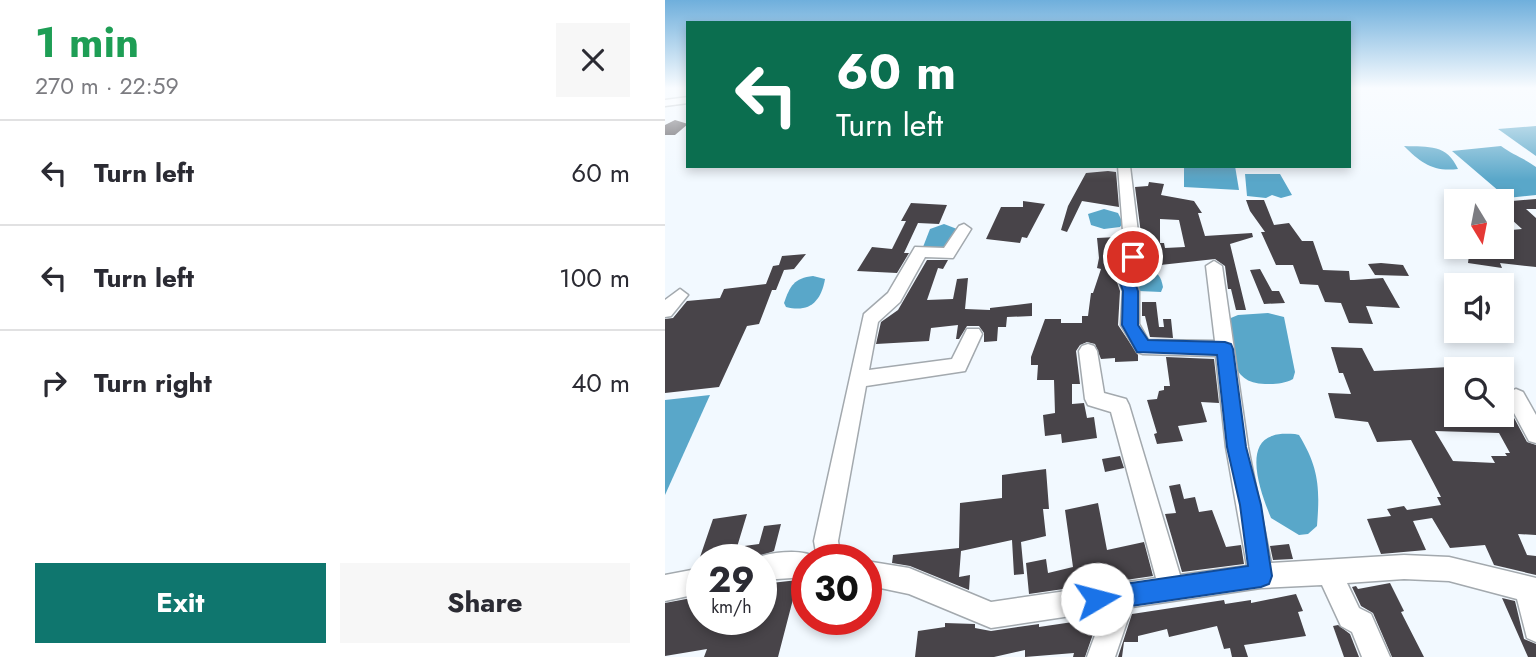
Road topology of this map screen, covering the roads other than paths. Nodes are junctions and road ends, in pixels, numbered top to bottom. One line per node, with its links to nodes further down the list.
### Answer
1 (1124, 168): 7 (street)
2 (964, 229): 9 (street)
3 (1214, 266): 7 (street)
4 (680, 295): 5 (street)
5 (665, 311)
6 (973, 334): 9 (street)
7 (1225, 349): 15 (street)
8 (1088, 351): 18 (street)
9 (859, 379): 12 (street)
10 (1516, 398): 11 (street)
11 (1536, 434)
12 (826, 544)
13 (1329, 572): 15 (street); 19 (street); 23 (street)
14 (882, 576): 20 (street)
15 (1261, 576): 18 (street)
16 (686, 583): 17 (street)
17 (665, 588)
18 (1171, 589): 20 (street)
19 (1532, 590): 21 (street)
20 (1123, 596): 22 (street)
21 (1536, 629)
22 (1101, 657)
23 (1376, 657)

